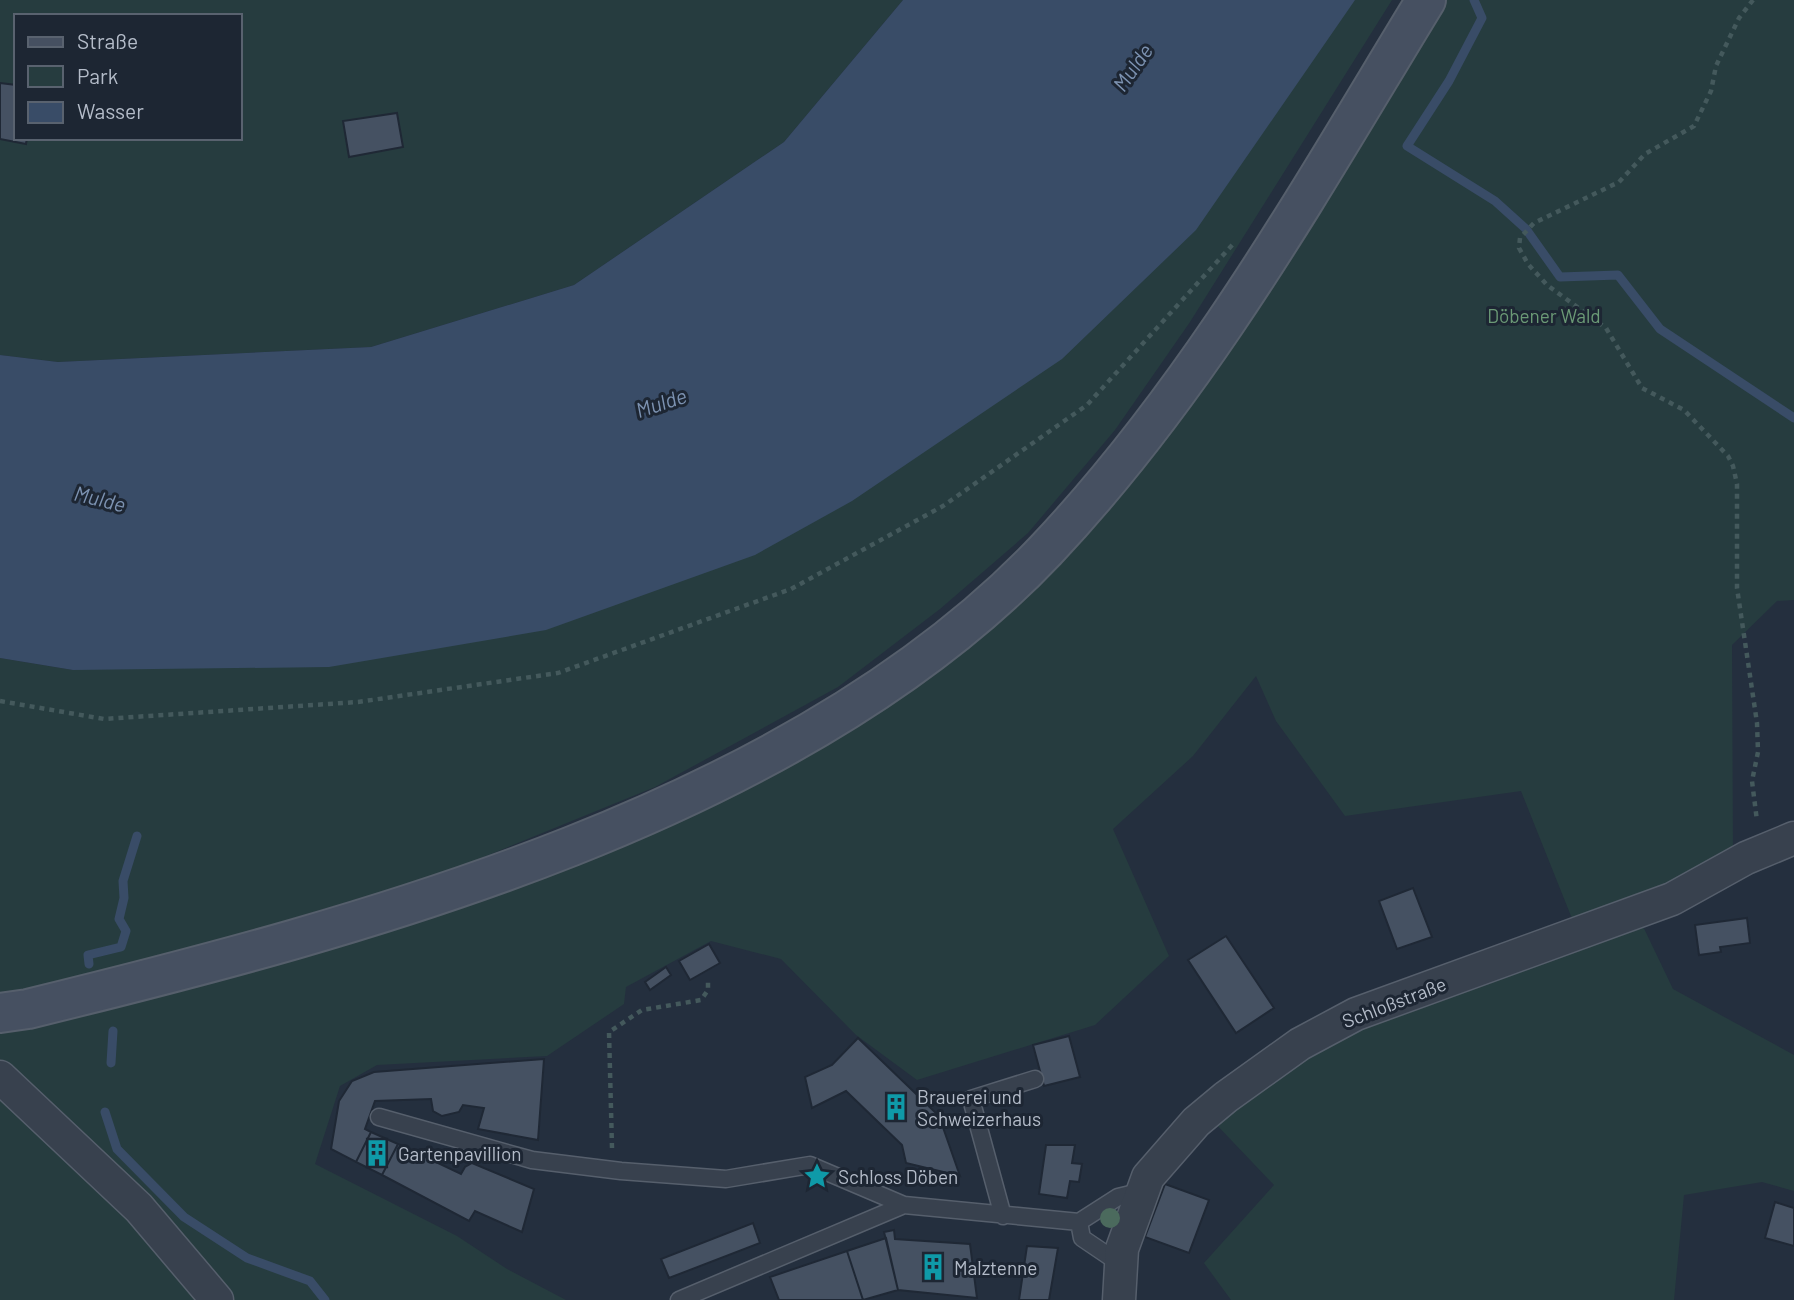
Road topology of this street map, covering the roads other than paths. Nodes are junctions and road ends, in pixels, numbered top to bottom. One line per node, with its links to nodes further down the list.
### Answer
1 (1426, 0): 3 (main road)
2 (1794, 838): 7 (street, Schloßstraße)
3 (0, 1013)
4 (0, 1077): 12 (street)
5 (1035, 1079): 9 (lane)
6 (379, 1117): 8 (lane)
7 (1143, 1191): 10 (lane); 11 (street, Schloßstraße)
8 (904, 1205): 9 (lane); 13 (lane)
9 (1003, 1216): 10 (lane)
10 (1079, 1222): 11 (lane)
11 (1122, 1265): 14 (street, Schloßstraße)
12 (217, 1300)
13 (678, 1300)
14 (1119, 1300)

